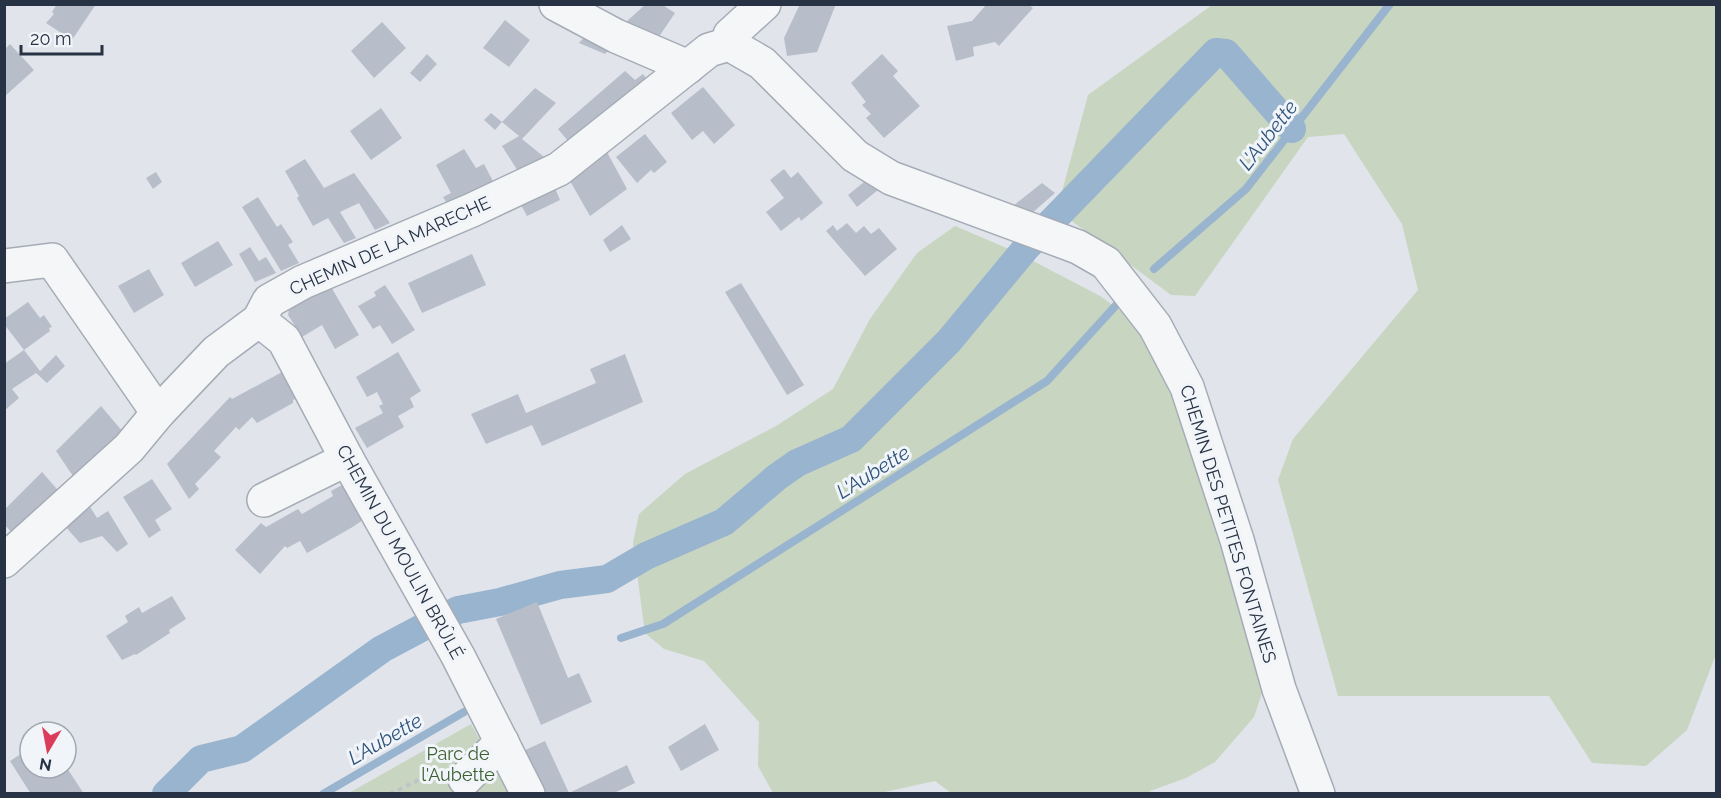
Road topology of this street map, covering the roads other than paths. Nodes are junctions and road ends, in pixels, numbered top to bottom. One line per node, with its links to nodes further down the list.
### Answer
1 (556, 4): 4 (street)
2 (764, 4): 3 (street)
3 (729, 44): 4 (street, CHEMIN DE LA MARECHE); 14 (street, CHEMIN DES PETITES FONTAINES)
4 (688, 67): 6 (street, CHEMIN DE LA MARECHE)
5 (4, 266): 7 (street)
6 (259, 320): 7 (street, CHEMIN DE LA MARECHE); 8 (street, CHEMIN DU MOULIN BRÛLÉ)
7 (158, 413): 10 (street, CHEMIN DE LA MARECHE)
8 (347, 459): 9 (street); 11 (street, CHEMIN DU MOULIN BRÛLÉ)
9 (264, 500)
10 (4, 561)
11 (502, 742): 12 (street); 13 (street, CHEMIN DU MOULIN BRÛLÉ)
12 (455, 772)
13 (528, 794)
14 (1318, 794)

